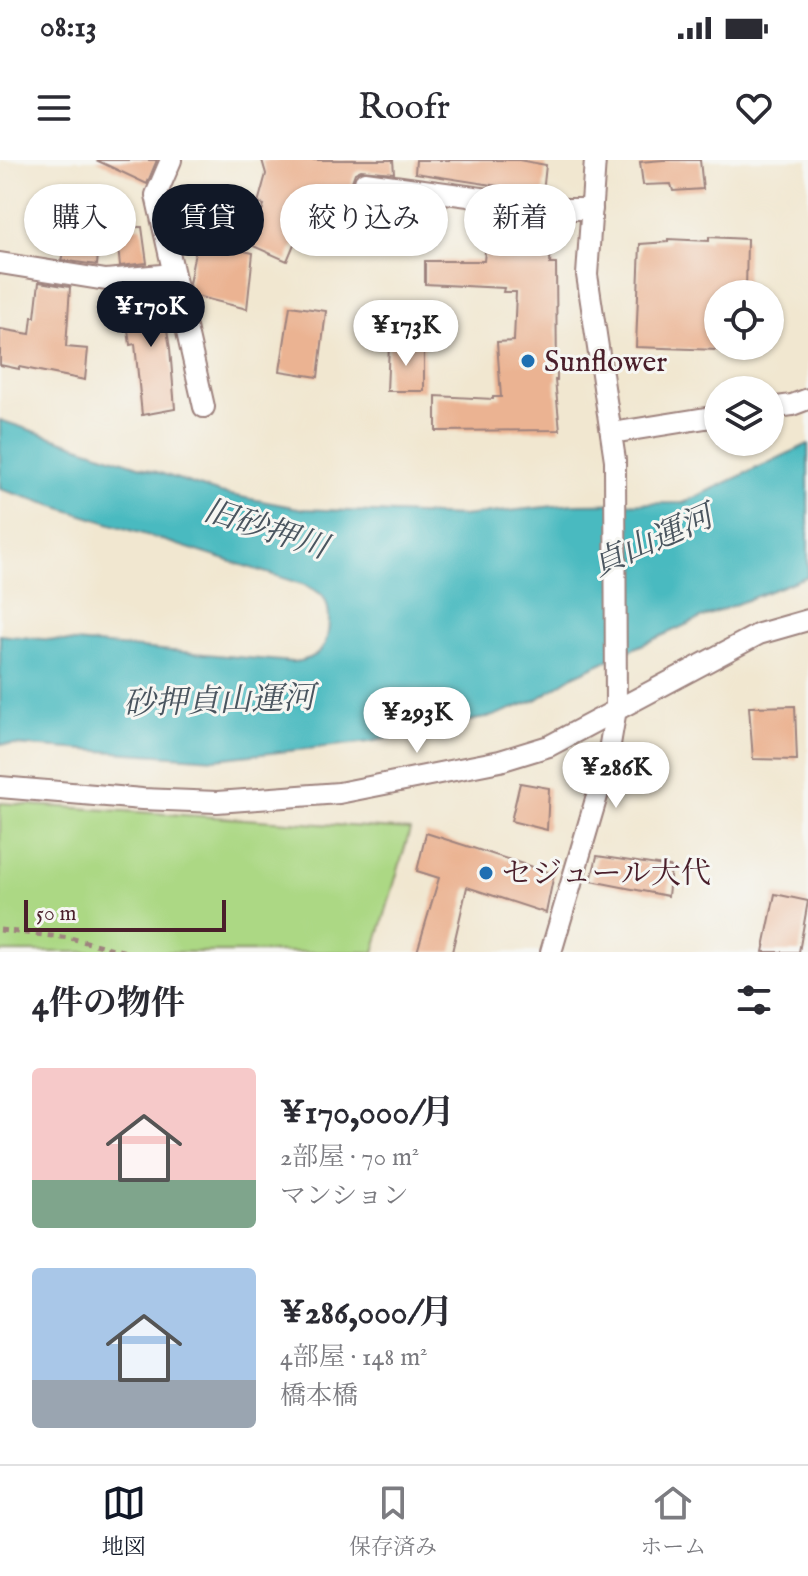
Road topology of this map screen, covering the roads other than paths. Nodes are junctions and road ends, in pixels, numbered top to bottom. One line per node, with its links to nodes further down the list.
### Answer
1 (171, 160): 6 (street)
2 (595, 160): 4 (street)
3 (365, 182): 4 (street)
4 (592, 209): 11 (street)
5 (0, 263): 6 (street)
6 (173, 274): 9 (street)
7 (808, 399): 8 (street)
8 (784, 406)
9 (204, 407)
10 (704, 418): 11 (street)
11 (612, 433): 13 (street)
12 (808, 620): 13 (street)
13 (616, 709): 14 (street); 15 (street)
14 (0, 787)
15 (551, 952)

